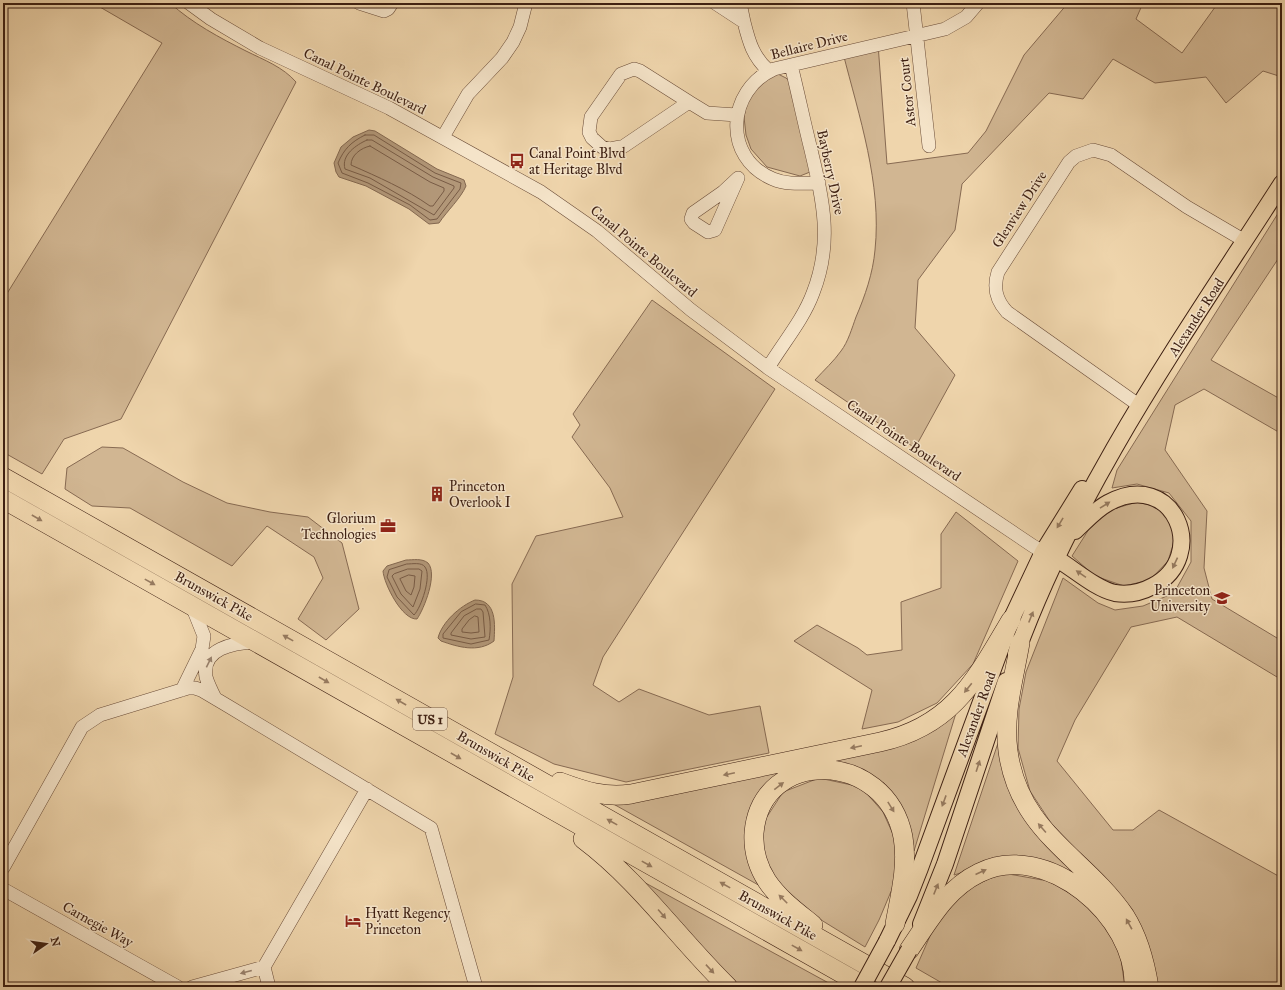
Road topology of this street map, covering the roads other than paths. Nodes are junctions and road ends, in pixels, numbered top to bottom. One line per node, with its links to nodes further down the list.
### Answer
1 (189, 3): 15 (street, Canal Pointe Boulevard)
2 (359, 3): 3 (street)
3 (392, 3)
4 (526, 3): 15 (street)
5 (715, 3): 9 (street)
6 (740, 3): 9 (street)
7 (913, 3): 10 (street, Astor Court)
8 (978, 3): 10 (street, Bellaire Drive)
9 (744, 22): 12 (street)
10 (918, 35): 11 (street, Bellaire Drive); 16 (street, Astor Court)
11 (791, 65): 12 (street, Bellaire Drive); 19 (street, Bayberry Drive)
12 (769, 71): 14 (street, Bellaire Drive)
13 (689, 102): 13 (street); 14 (street)
14 (737, 115): 17 (street, Bellaire Drive)
15 (443, 137): 22 (street, Canal Pointe Boulevard)
16 (929, 146)
17 (752, 164): 18 (street); 19 (street, Bellaire Drive)
18 (738, 178)
19 (818, 183): 22 (street, Bayberry Drive)
20 (1282, 183): 21 (main road, Alexander Road)
21 (1245, 241): 23 (main road, Alexander Road); 23 (street, Glenview Drive)
22 (768, 368): 28 (street, Canal Pointe Boulevard)
23 (1140, 406): 24 (main road, Alexander Road)
24 (1111, 452): 27 (main road, Alexander Road); 28 (main road, Alexander Road, one-way to 28)
25 (3, 477): 35 (highway, Brunswick Pike / US 1, one-way to 25)
26 (3, 499): 29 (highway, Brunswick Pike / US 1, one-way to 29)
27 (1066, 541): 28 (main road, Alexander Road); 28 (main road, one-way to 28)
28 (1050, 556): 30 (main road, Alexander Road); 32 (main road, Alexander Road, one-way to 28)
29 (192, 606): 31 (highway, Brunswick Pike / US 1); 33 (street)
30 (1011, 620): 35 (highway, one-way to 35); 40 (main road, Alexander Road, one-way to 40)
31 (258, 642): 34 (street, one-way to 31); 37 (highway, Brunswick Pike / US 1, one-way to 37)
32 (1020, 643): 41 (main road, Alexander Road, one-way to 32); 54 (highway, one-way to 32)
33 (182, 690): 34 (street); 38 (street)
34 (215, 698): 36 (street)
35 (488, 752): 42 (highway, Brunswick Pike / US 1, one-way to 35)
36 (367, 789): 43 (street); 47 (street)
37 (528, 797): 48 (highway, one-way to 48); 50 (highway, Brunswick Pike / US 1, one-way to 50)
38 (3, 868)
39 (3, 889): 44 (street, Carnegie Way)
40 (895, 924): 42 (highway, one-way to 40); 49 (main road, Alexander Road, bridge)
41 (909, 950): 51 (main road, Alexander Road, bridge); 53 (highway, one-way to 53)
42 (857, 960): 52 (highway, Brunswick Pike / US 1)
43 (264, 967): 45 (street, one-way to 45); 46 (street)
44 (178, 987)
45 (192, 987)
46 (269, 987)
47 (476, 987)
48 (728, 987)
49 (862, 987)
50 (866, 987)
51 (888, 987)
52 (905, 987)
53 (1134, 987)
54 (1150, 987)

